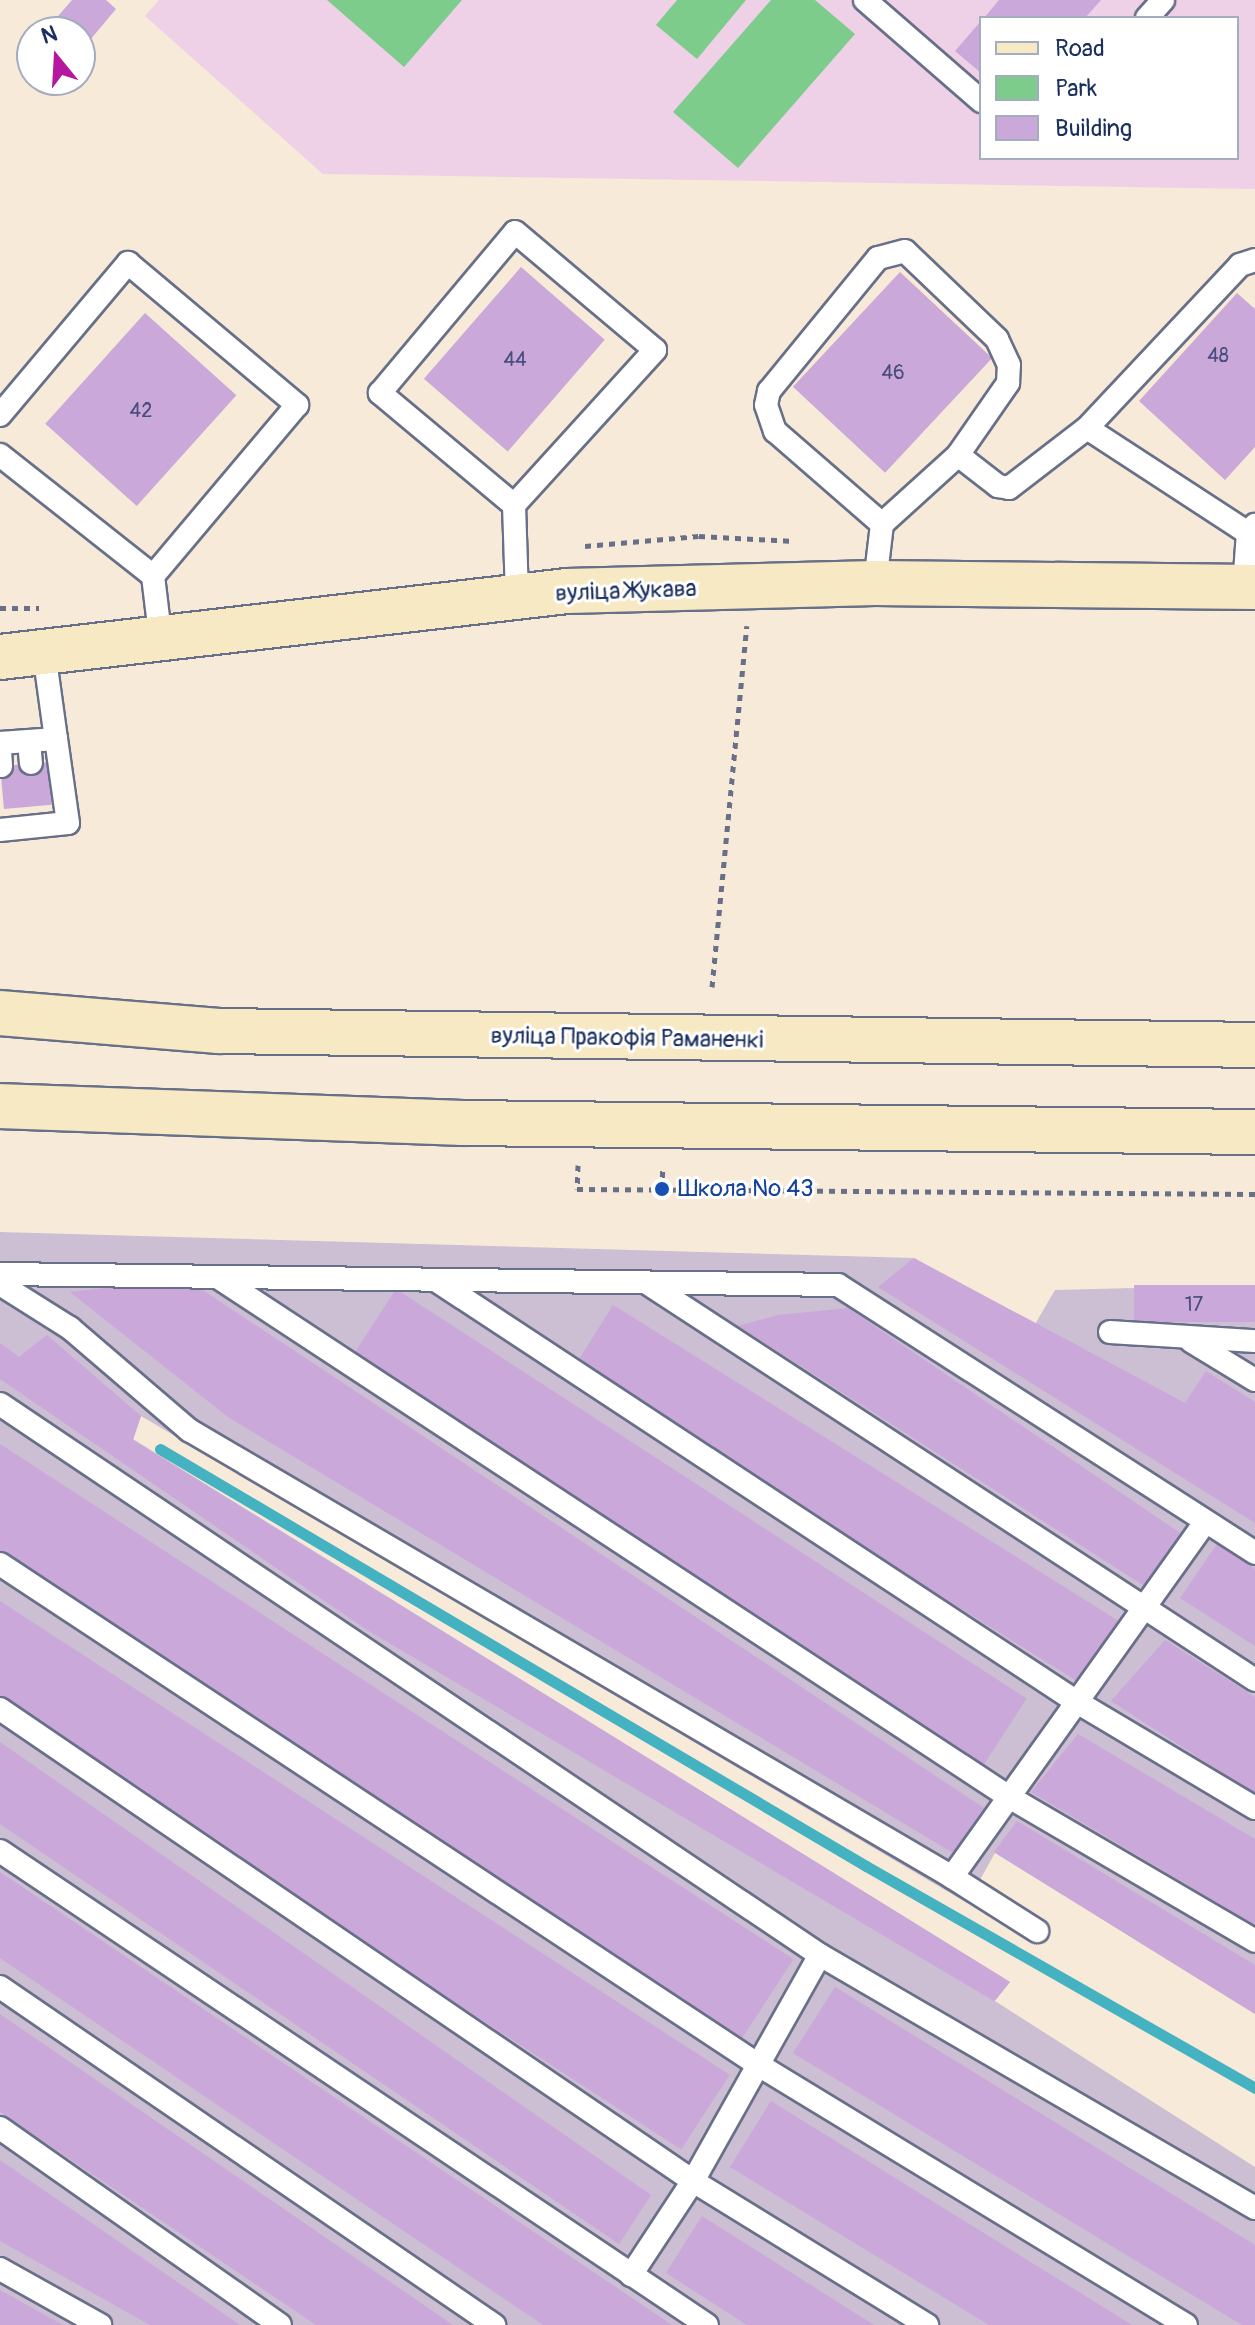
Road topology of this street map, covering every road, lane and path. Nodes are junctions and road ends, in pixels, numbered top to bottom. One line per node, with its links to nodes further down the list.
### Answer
1 (865, 0): 4 (lane)
2 (1163, 0): 3 (lane)
3 (1149, 16)
4 (979, 99)
5 (1255, 260): 7 (lane)
6 (0, 415): 13 (lane)
7 (1087, 428): 9 (lane); 12 (lane)
8 (0, 455): 13 (lane)
9 (958, 455): 11 (lane); 11 (lane)
10 (514, 505): 10 (lane); 16 (lane)
11 (882, 524): 14 (lane)
12 (1251, 529): 15 (lane)
13 (153, 576): 18 (lane)
14 (875, 583): 15 (street, вуліца Жукава); 16 (street, вуліца Жукава)
15 (1250, 587)
16 (517, 594): 18 (street, вуліца Жукава)
17 (747, 622): 24 (path)
18 (161, 642): 19 (street, вуліца Жукава)
19 (44, 653): 20 (street, вуліца Жукава); 21 (lane)
20 (0, 657)
21 (56, 739): 22 (lane); 23 (lane)
22 (0, 743)
23 (5, 823)
24 (712, 987)
25 (0, 1013): 26 (street, вуліца Пракофія Раманенкі)
26 (1255, 1045)
27 (0, 1106): 28 (street)
28 (1255, 1132)
29 (578, 1165): 30 (path)
30 (1255, 1194)
31 (0, 1274): 32 (lane)
32 (218, 1277): 33 (lane); 48 (lane)
33 (436, 1280): 34 (lane); 46 (lane)
34 (647, 1283): 41 (lane); 44 (lane)
35 (0, 1284): 51 (lane)
36 (1110, 1332): 37 (lane)
37 (1190, 1341): 38 (lane); 39 (lane)
38 (1255, 1341)
39 (1255, 1380)
40 (0, 1404): 54 (lane)
41 (1205, 1522): 42 (lane); 44 (lane)
42 (1255, 1553)
43 (0, 1564): 56 (lane)
44 (1143, 1611): 45 (lane); 46 (lane)
45 (1255, 1680)
46 (1077, 1702): 48 (lane); 49 (lane)
47 (0, 1709): 58 (lane)
48 (1009, 1797): 51 (lane); 53 (lane)
49 (1255, 1808)
50 (0, 1851): 61 (lane)
51 (952, 1877): 52 (lane)
52 (1037, 1931)
53 (1255, 1941)
54 (820, 1955): 56 (lane); 59 (lane)
55 (0, 1987): 64 (lane)
56 (757, 2064): 58 (lane); 67 (lane)
57 (0, 2128): 63 (lane)
58 (693, 2181): 61 (lane); 66 (lane)
59 (1255, 2208)
60 (0, 2269): 62 (lane)
61 (631, 2275): 65 (lane)
62 (100, 2325)
63 (280, 2325)
64 (494, 2325)
65 (707, 2325)
66 (927, 2325)
67 (1186, 2325)

